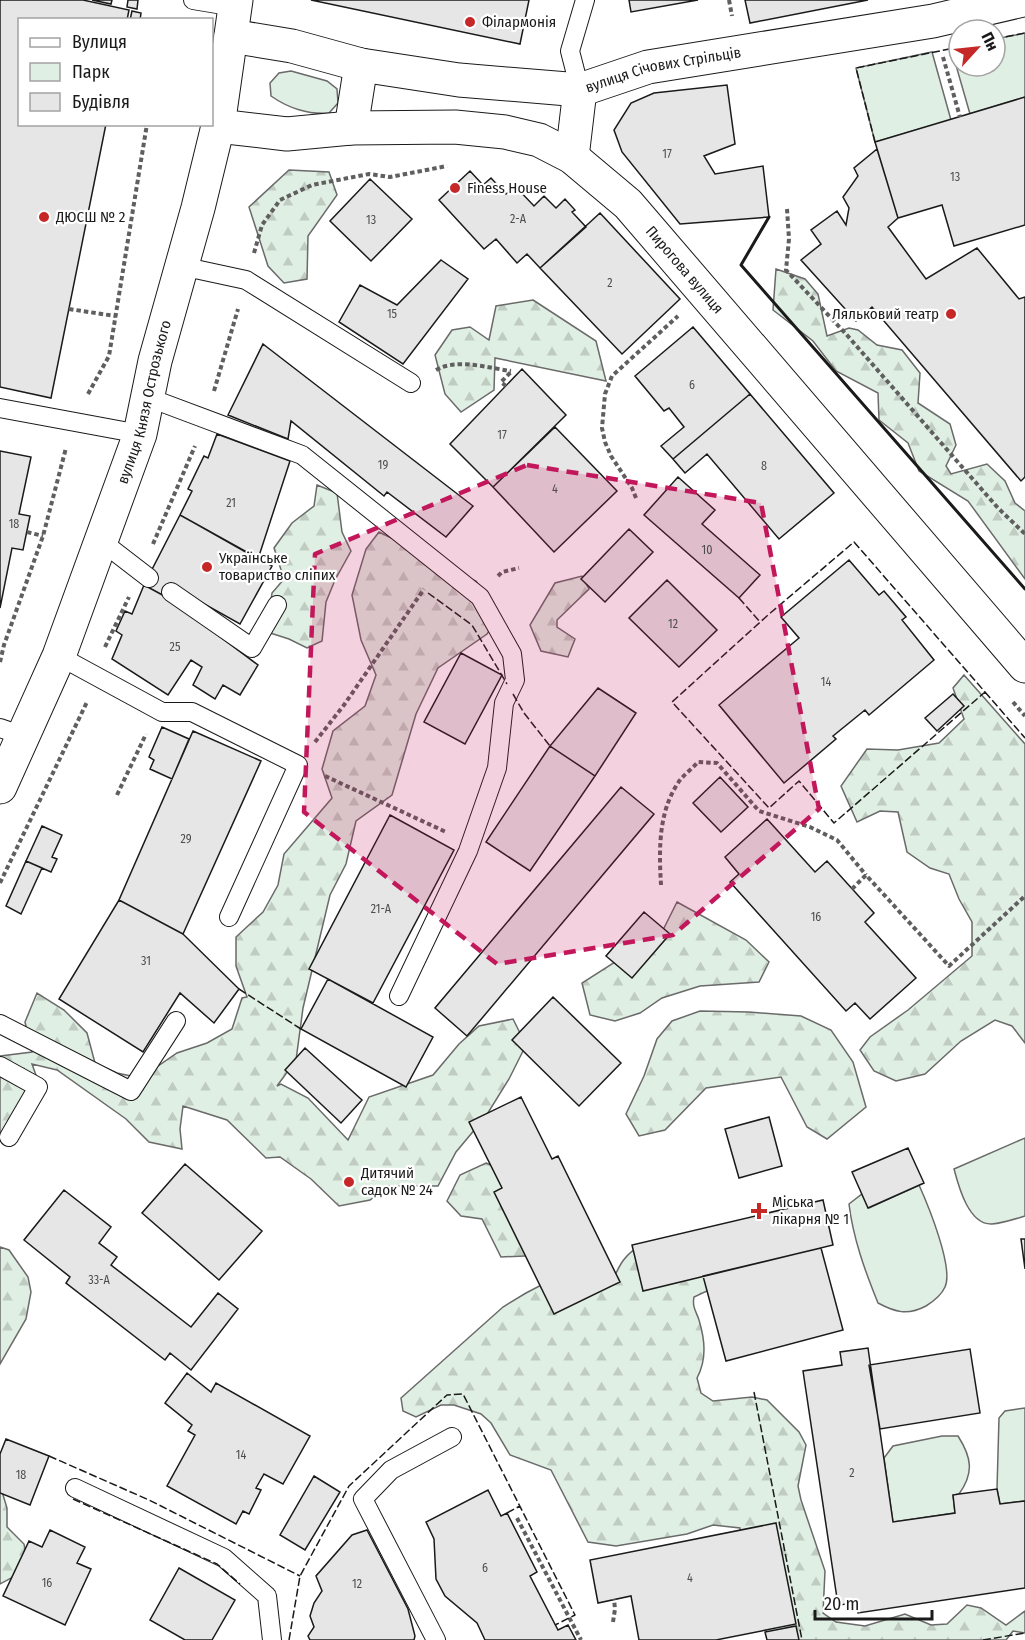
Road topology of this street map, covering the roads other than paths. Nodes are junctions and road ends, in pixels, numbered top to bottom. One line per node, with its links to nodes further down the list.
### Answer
1 (193, 0): 4 (lane)
2 (585, 0): 6 (lane)
3 (1023, 0): 6 (street, вулиця Січових Стрільців)
4 (234, 14): 5 (street, вулиця Січових Стрільців); 7 (street, вулиця Князя Острозького)
5 (361, 65): 6 (street, вулиця Січових Стрільців); 8 (street)
6 (580, 90): 9 (street)
7 (218, 126): 8 (street, Пирогова вулиця); 10 (street, вулиця Князя Острозького)
8 (351, 128): 9 (street, Пирогова вулиця)
9 (572, 157): 20 (street, Пирогова вулиця)
10 (181, 266): 11 (lane); 12 (street, вулиця Князя Острозького)
11 (411, 383)
12 (147, 397): 14 (street, вулиця Князя Острозького); 24 (lane)
13 (0, 408): 14 (lane)
14 (140, 434): 15 (street, вулиця Князя Острозького)
15 (101, 541): 16 (lane); 19 (street, вулиця Князя Острозького)
16 (145, 575)
17 (171, 592): 18 (lane)
18 (277, 605)
19 (59, 656): 21 (street, вулиця Князя Острозького); 23 (lane)
20 (1025, 666)
21 (11, 732): 22 (street, вулиця Князя Острозького)
22 (0, 786)
23 (229, 917)
24 (399, 996)
25 (176, 1022): 26 (lane)
26 (0, 1024)
27 (0, 1066): 28 (lane)
28 (9, 1137)
29 (452, 1437): 32 (lane)
30 (75, 1488): 31 (lane)
31 (273, 1640)
32 (436, 1640)

